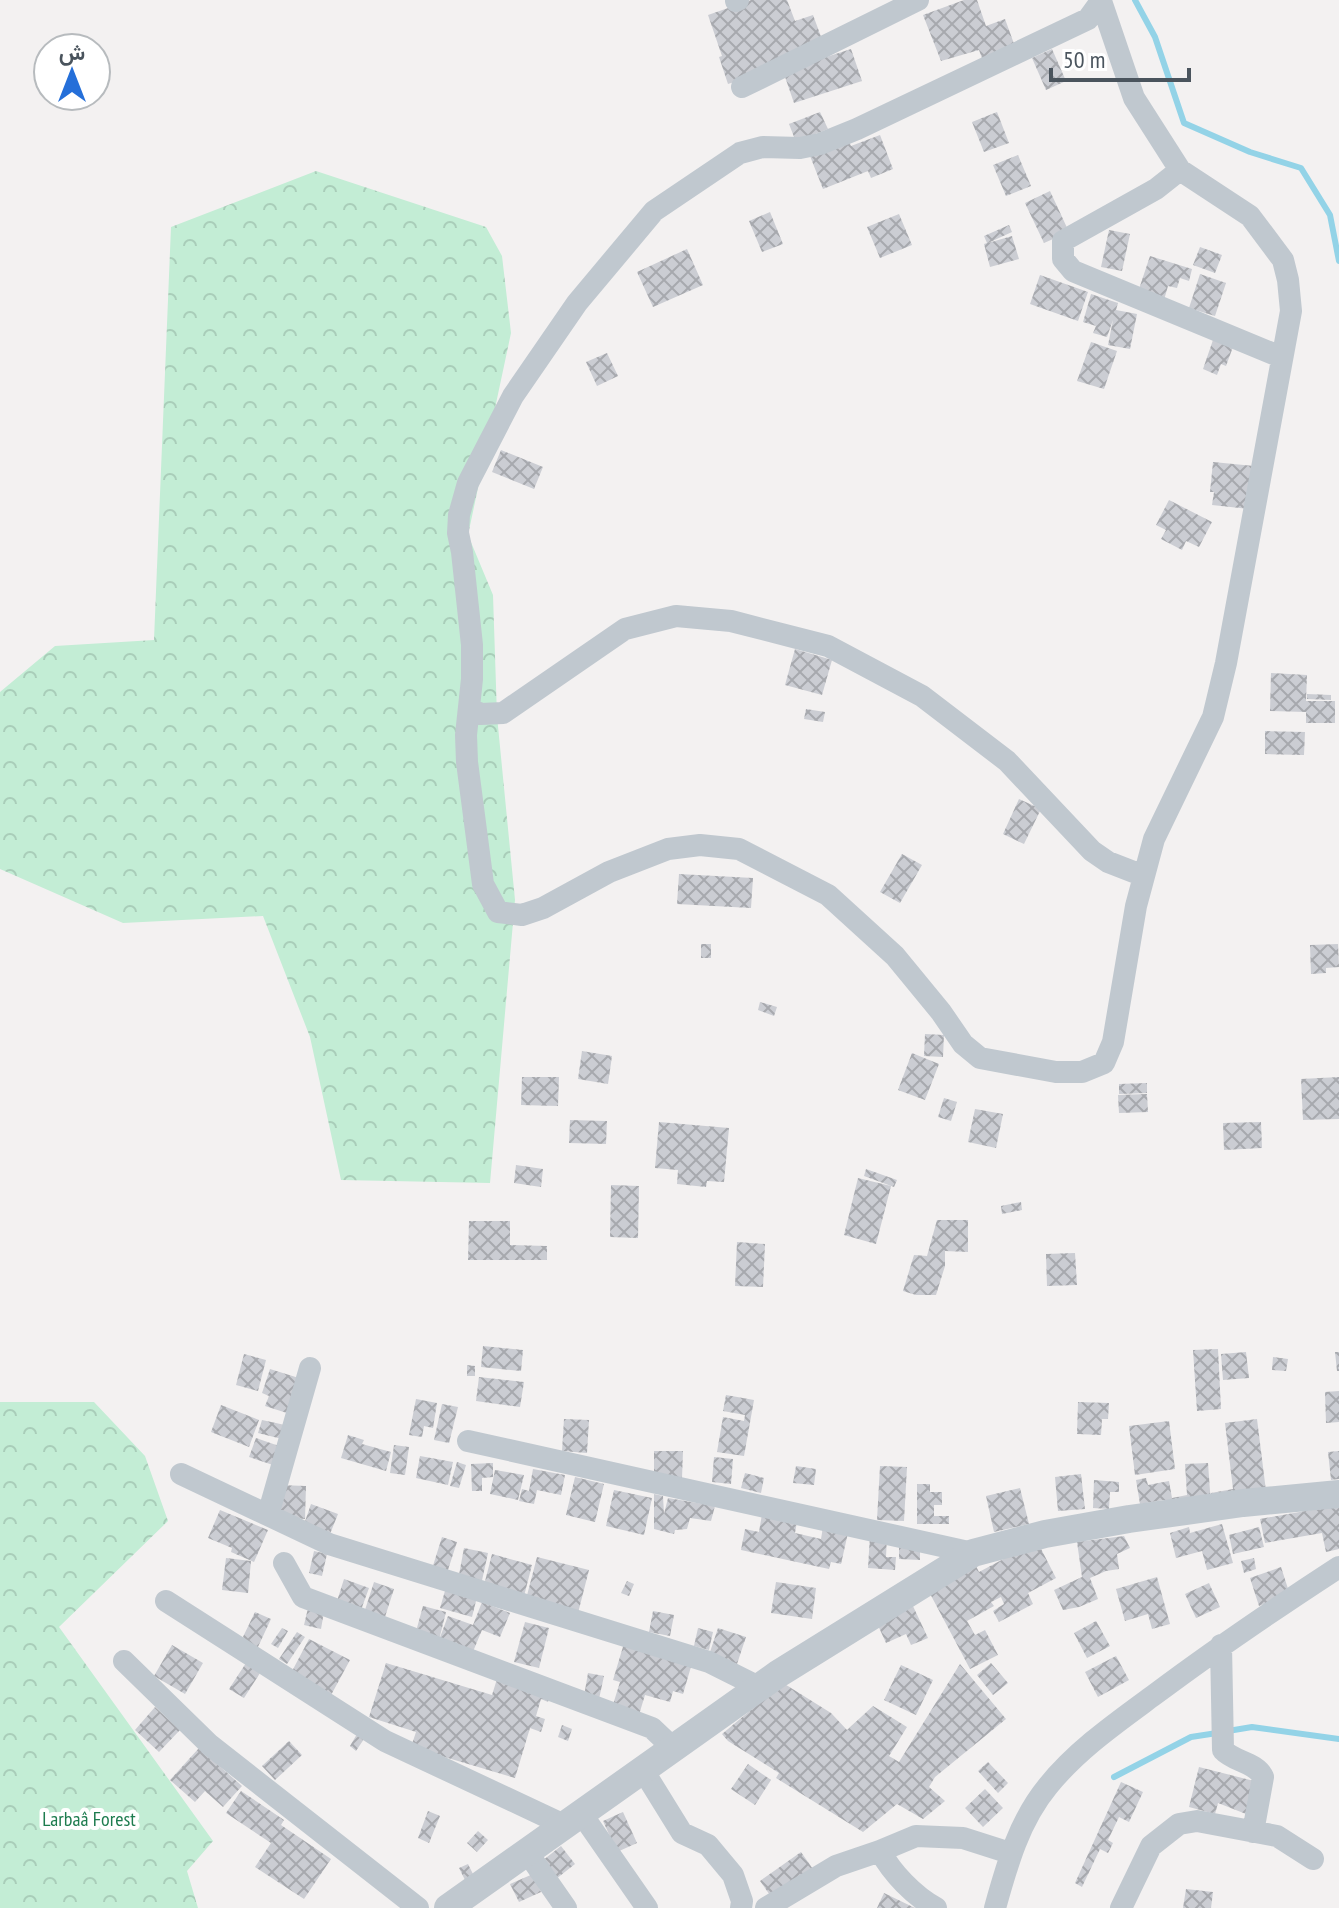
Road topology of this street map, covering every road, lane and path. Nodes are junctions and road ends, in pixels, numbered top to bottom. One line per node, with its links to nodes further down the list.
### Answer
1 (918, 0): 3 (street)
2 (1101, 1): 4 (street); 6 (street)
3 (742, 87)
4 (1180, 170): 5 (street); 5 (street)
5 (1281, 357): 7 (street)
6 (469, 709): 7 (street); 7 (street)
7 (1144, 876)
8 (310, 1368): 12 (street)
9 (468, 1441): 13 (street)
10 (181, 1474): 12 (street)
11 (1339, 1494): 13 (street)
12 (268, 1515): 19 (street)
13 (973, 1553): 19 (street)
14 (284, 1563): 20 (street)
15 (1339, 1567): 17 (street)
16 (166, 1601): 22 (street)
17 (1221, 1645): 23 (street); 26 (street)
18 (124, 1661): 28 (street)
19 (759, 1687): 20 (street)
20 (673, 1748): 21 (street)
21 (643, 1770): 22 (street); 32 (street)
22 (573, 1819): 25 (street); 31 (street)
23 (1253, 1832): 27 (street); 37 (street)
24 (880, 1851): 26 (street); 34 (street); 35 (street)
25 (527, 1852): 29 (street); 30 (street)
26 (1010, 1853): 36 (street)
27 (1313, 1859)
28 (418, 1908)
29 (448, 1908)
30 (566, 1908)
31 (647, 1908)
32 (741, 1908): 33 (street)
33 (757, 1908)
34 (766, 1908)
35 (936, 1908)
36 (995, 1908)
37 (1121, 1908)

